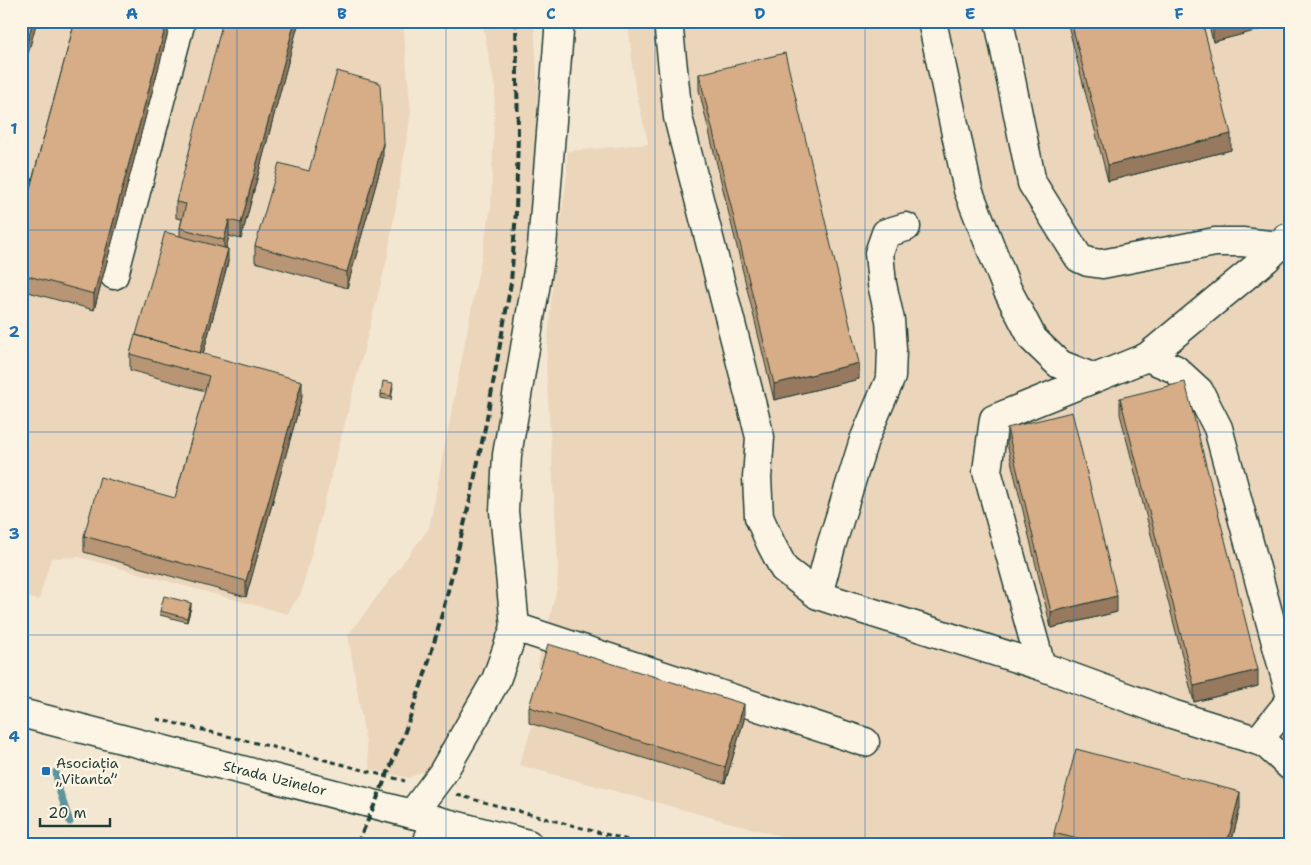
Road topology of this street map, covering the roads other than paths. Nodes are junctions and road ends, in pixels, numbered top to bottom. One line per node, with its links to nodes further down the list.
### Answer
1 (181, 21): 8 (main road)
2 (559, 21): 12 (main road)
3 (668, 21): 11 (main road)
4 (932, 21): 10 (main road)
5 (999, 21): 7 (main road)
6 (906, 227): 11 (main road)
7 (1284, 241): 9 (main road)
8 (114, 275)
9 (1147, 356): 10 (main road); 14 (main road)
10 (1094, 378): 13 (main road)
11 (818, 595): 13 (main road)
12 (516, 627): 18 (main road); 20 (main road)
13 (1041, 666): 17 (main road)
14 (1290, 694)
15 (1290, 702): 17 (main road)
16 (21, 713): 20 (main road, Strada Uzinelor)
17 (1258, 741): 19 (main road)
18 (865, 742)
19 (1290, 766)
20 (425, 826): 21 (main road, Strada Uzinelor)
21 (528, 844)

